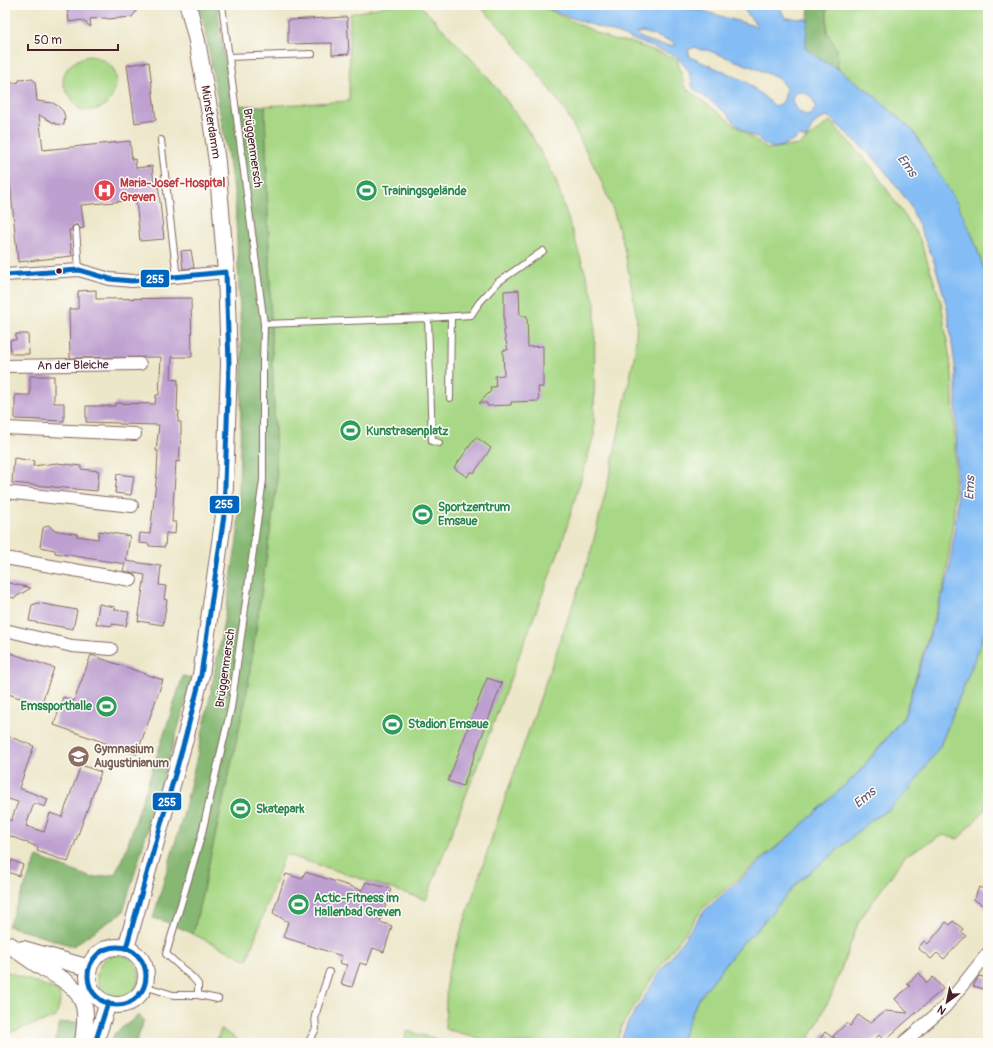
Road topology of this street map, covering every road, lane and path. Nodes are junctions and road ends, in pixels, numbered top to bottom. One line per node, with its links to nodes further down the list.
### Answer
1 (188, 5): 9 (main road, Münsterdamm)
2 (222, 5): 4 (lane, Brüggenmersch)
3 (312, 54): 4 (lane)
4 (229, 57): 14 (lane, Brüggenmersch)
5 (161, 140): 11 (lane)
6 (76, 229): 8 (lane)
7 (543, 250): 12 (lane)
8 (79, 270): 10 (street); 11 (street)
9 (226, 272): 11 (street); 28 (main road, Münsterdamm)
10 (5, 275)
11 (177, 278)
12 (451, 317): 13 (lane); 17 (lane)
13 (428, 318): 14 (lane); 20 (lane)
14 (264, 324): 33 (lane, Brüggenmersch)
15 (140, 364): 16 (street, An der Bleiche)
16 (5, 366)
17 (450, 398)
18 (5, 428): 19 (street)
19 (135, 434)
20 (439, 443)
21 (5, 492): 22 (street)
22 (132, 506)
23 (5, 558): 24 (street)
24 (131, 580)
25 (5, 630): 26 (street)
26 (111, 649)
27 (7, 944): 30 (main road); 36 (main road)
28 (126, 948): 30 (main road); 32 (main road)
29 (988, 953): 39 (street)
30 (89, 968): 35 (main road)
31 (329, 972): 38 (lane)
32 (144, 986): 33 (lane); 35 (main road)
33 (198, 995): 34 (lane)
34 (218, 999)
35 (108, 1003): 37 (main road)
36 (84, 1043)
37 (95, 1043)
38 (308, 1043)
39 (903, 1043)

